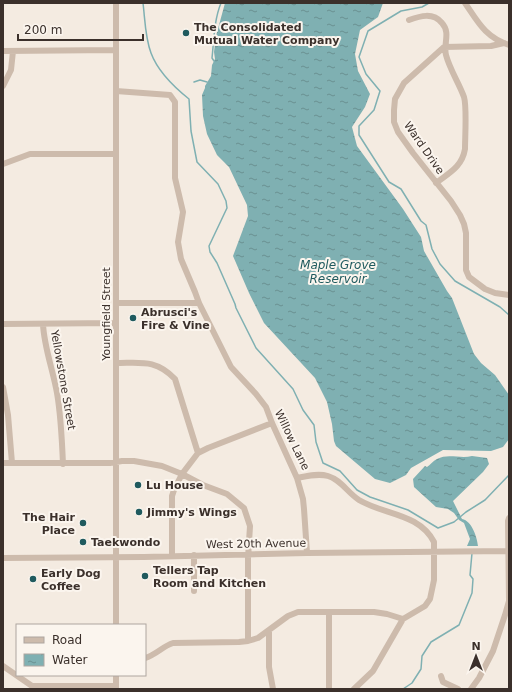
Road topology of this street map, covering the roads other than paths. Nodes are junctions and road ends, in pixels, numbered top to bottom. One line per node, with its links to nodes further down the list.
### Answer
1 (116, 3): 6 (street, Youngfield Street)
2 (465, 3): 4 (street)
3 (409, 20): 5 (street)
4 (506, 44): 5 (street)
5 (444, 47): 13 (street); 13 (street, Ward Drive)
6 (116, 50): 8 (street); 10 (street, Youngfield Street)
7 (3, 51): 8 (street)
8 (13, 51): 9 (street)
9 (3, 86)
10 (116, 91): 11 (street, Youngfield Street); 16 (street, Willow Lane)
11 (116, 154): 12 (street); 15 (street, Youngfield Street)
12 (3, 164)
13 (436, 183): 14 (street, Ward Drive)
14 (509, 295)
15 (116, 303): 16 (street); 19 (street, Youngfield Street)
16 (199, 303): 22 (street, Willow Lane)
17 (3, 324): 18 (street)
18 (43, 324): 19 (street); 27 (street, Yellowstone Street)
19 (116, 324): 20 (street, Youngfield Street)
20 (116, 363): 23 (street); 24 (street, Youngfield Street)
21 (3, 387): 26 (street)
22 (272, 423): 23 (street); 29 (street, Willow Lane)
23 (198, 454): 28 (street)
24 (116, 463): 27 (street); 28 (street); 37 (street, Youngfield Street)
25 (3, 464): 26 (street)
26 (12, 464): 27 (street)
27 (63, 464)
28 (182, 474): 34 (street); 35 (street)
29 (298, 478): 32 (street, Willow Lane); 33 (street)
30 (509, 518): 31 (street)
31 (508, 551): 32 (street, West 20th Avenue); 56 (street)
32 (434, 552): 33 (street, West 20th Avenue); 41 (street, Willow Lane)
33 (307, 553): 34 (street, West 20th Avenue)
34 (248, 554): 36 (street, West 20th Avenue); 44 (street)
35 (172, 555): 36 (street, West 20th Avenue); 37 (street, West 20th Avenue)
36 (194, 555): 39 (street)
37 (116, 557): 38 (street, West 20th Avenue); 42 (street, Youngfield Street)
38 (3, 558)
39 (194, 590)
40 (329, 612): 41 (street); 43 (street); 53 (street)
41 (403, 620): 54 (street, Willow Lane)
42 (116, 624)
43 (269, 630): 44 (street); 52 (street)
44 (248, 641): 45 (street)
45 (146, 658)
46 (3, 666): 49 (street)
47 (116, 676): 51 (street)
48 (441, 676): 55 (street)
49 (31, 688): 50 (street)
50 (80, 688): 51 (street)
51 (116, 688)
52 (273, 689)
53 (329, 689)
54 (354, 689)
55 (458, 689)
56 (471, 689)

